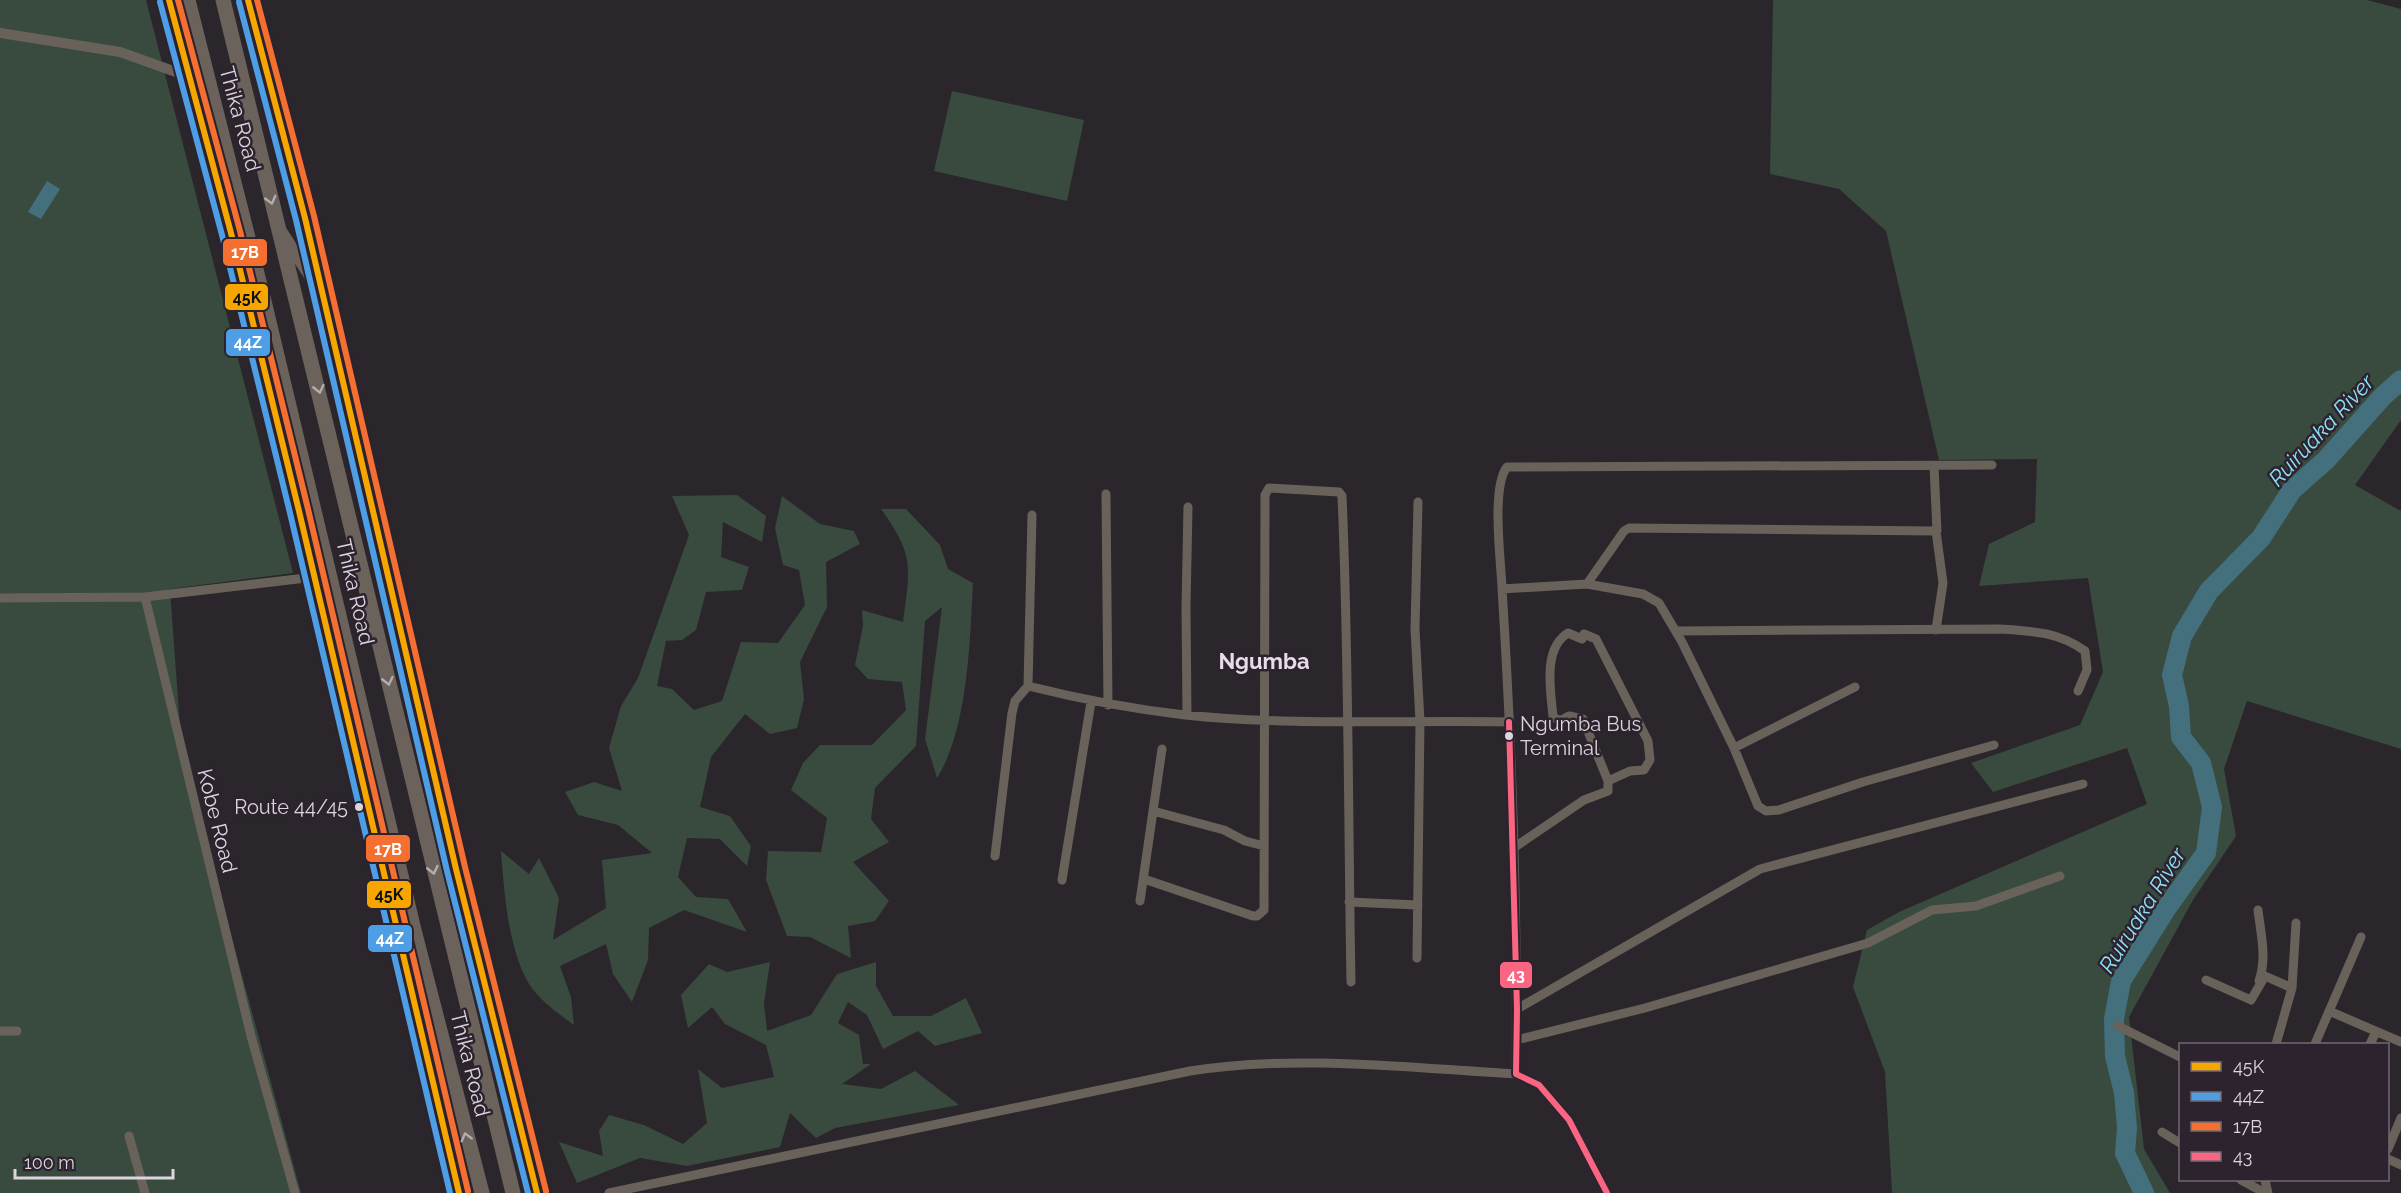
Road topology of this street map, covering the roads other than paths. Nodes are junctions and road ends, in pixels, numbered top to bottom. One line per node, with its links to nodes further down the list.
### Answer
1 (170, 0): 6 (main road, Thika Road)
2 (188, 0): 53 (highway, Thika Road)
3 (223, 0): 7 (highway, Thika Road, one-way to 7)
4 (248, 0): 8 (main road, Thika Road)
5 (0, 33): 6 (street)
6 (189, 77): 16 (main road, Thika Road)
7 (278, 225): 8 (main road); 81 (highway, Thika Road, one-way to 81)
8 (322, 296): 82 (main road, Thika Road)
9 (1992, 465): 10 (street)
10 (1934, 466): 15 (street); 18 (street)
11 (1106, 494): 27 (street)
12 (1418, 502): 31 (street)
13 (1188, 507): 28 (street)
14 (1032, 515): 23 (street)
15 (1937, 531): 17 (street); 21 (street)
16 (314, 577): 19 (street); 50 (main road, Thika Road)
17 (1587, 584): 18 (street); 22 (street)
18 (1502, 589): 32 (street)
19 (145, 597): 20 (street); 78 (street, Kobe Road)
20 (0, 598)
21 (1936, 630): 22 (street); 25 (street)
22 (1676, 631): 34 (street)
23 (1028, 686): 26 (street); 41 (street)
24 (1855, 687): 34 (street)
25 (2078, 691)
26 (1091, 702): 27 (street); 44 (street)
27 (1108, 705): 28 (street)
28 (1187, 715): 29 (street)
29 (1265, 719): 30 (street); 30 (street); 39 (street)
30 (1346, 720): 31 (street); 46 (street)
31 (1420, 721): 32 (street); 47 (street)
32 (1509, 722): 40 (street)
33 (1994, 746): 34 (street)
34 (1734, 748)
35 (1162, 749): 38 (street)
36 (1608, 781): 36 (street); 40 (street)
37 (2083, 784): 58 (street)
38 (1153, 811): 39 (street); 43 (street)
39 (1264, 846): 43 (street)
40 (1512, 849): 58 (street)
41 (995, 856)
42 (2060, 876): 64 (street)
43 (1144, 879): 45 (street)
44 (1062, 880)
45 (1140, 901)
46 (1349, 902): 47 (street); 55 (street)
47 (1418, 905): 52 (street)
48 (2258, 910): 57 (street)
49 (2296, 923): 56 (street)
50 (396, 926): 53 (highway); 79 (main road, Thika Road)
51 (2361, 937): 59 (street)
52 (1417, 958)
53 (422, 961): 80 (highway, Thika Road, one-way to 53)
54 (2206, 980): 57 (street)
55 (1351, 982)
56 (2292, 988): 57 (street); 66 (street)
57 (2251, 1000)
58 (1517, 1009): 64 (street)
59 (2329, 1011): 63 (street); 67 (street)
60 (2118, 1026): 69 (street)
61 (0, 1031): 62 (street)
62 (17, 1031)
63 (2376, 1032): 65 (street); 68 (street)
64 (1516, 1041): 70 (street)
65 (2401, 1042)
66 (2277, 1043)
67 (2315, 1043)
68 (2370, 1043)
69 (2179, 1056)
70 (1515, 1074): 83 (street); 84 (street)
71 (2401, 1118): 75 (street)
72 (2162, 1132): 74 (street)
73 (129, 1136): 77 (street)
74 (2179, 1142)
75 (2389, 1147)
76 (2245, 1181): 85 (street)
77 (145, 1193)
78 (294, 1193)
79 (459, 1193)
80 (482, 1193)
81 (513, 1193)
82 (537, 1193)
83 (609, 1193)
84 (1607, 1193)
85 (2266, 1193)

